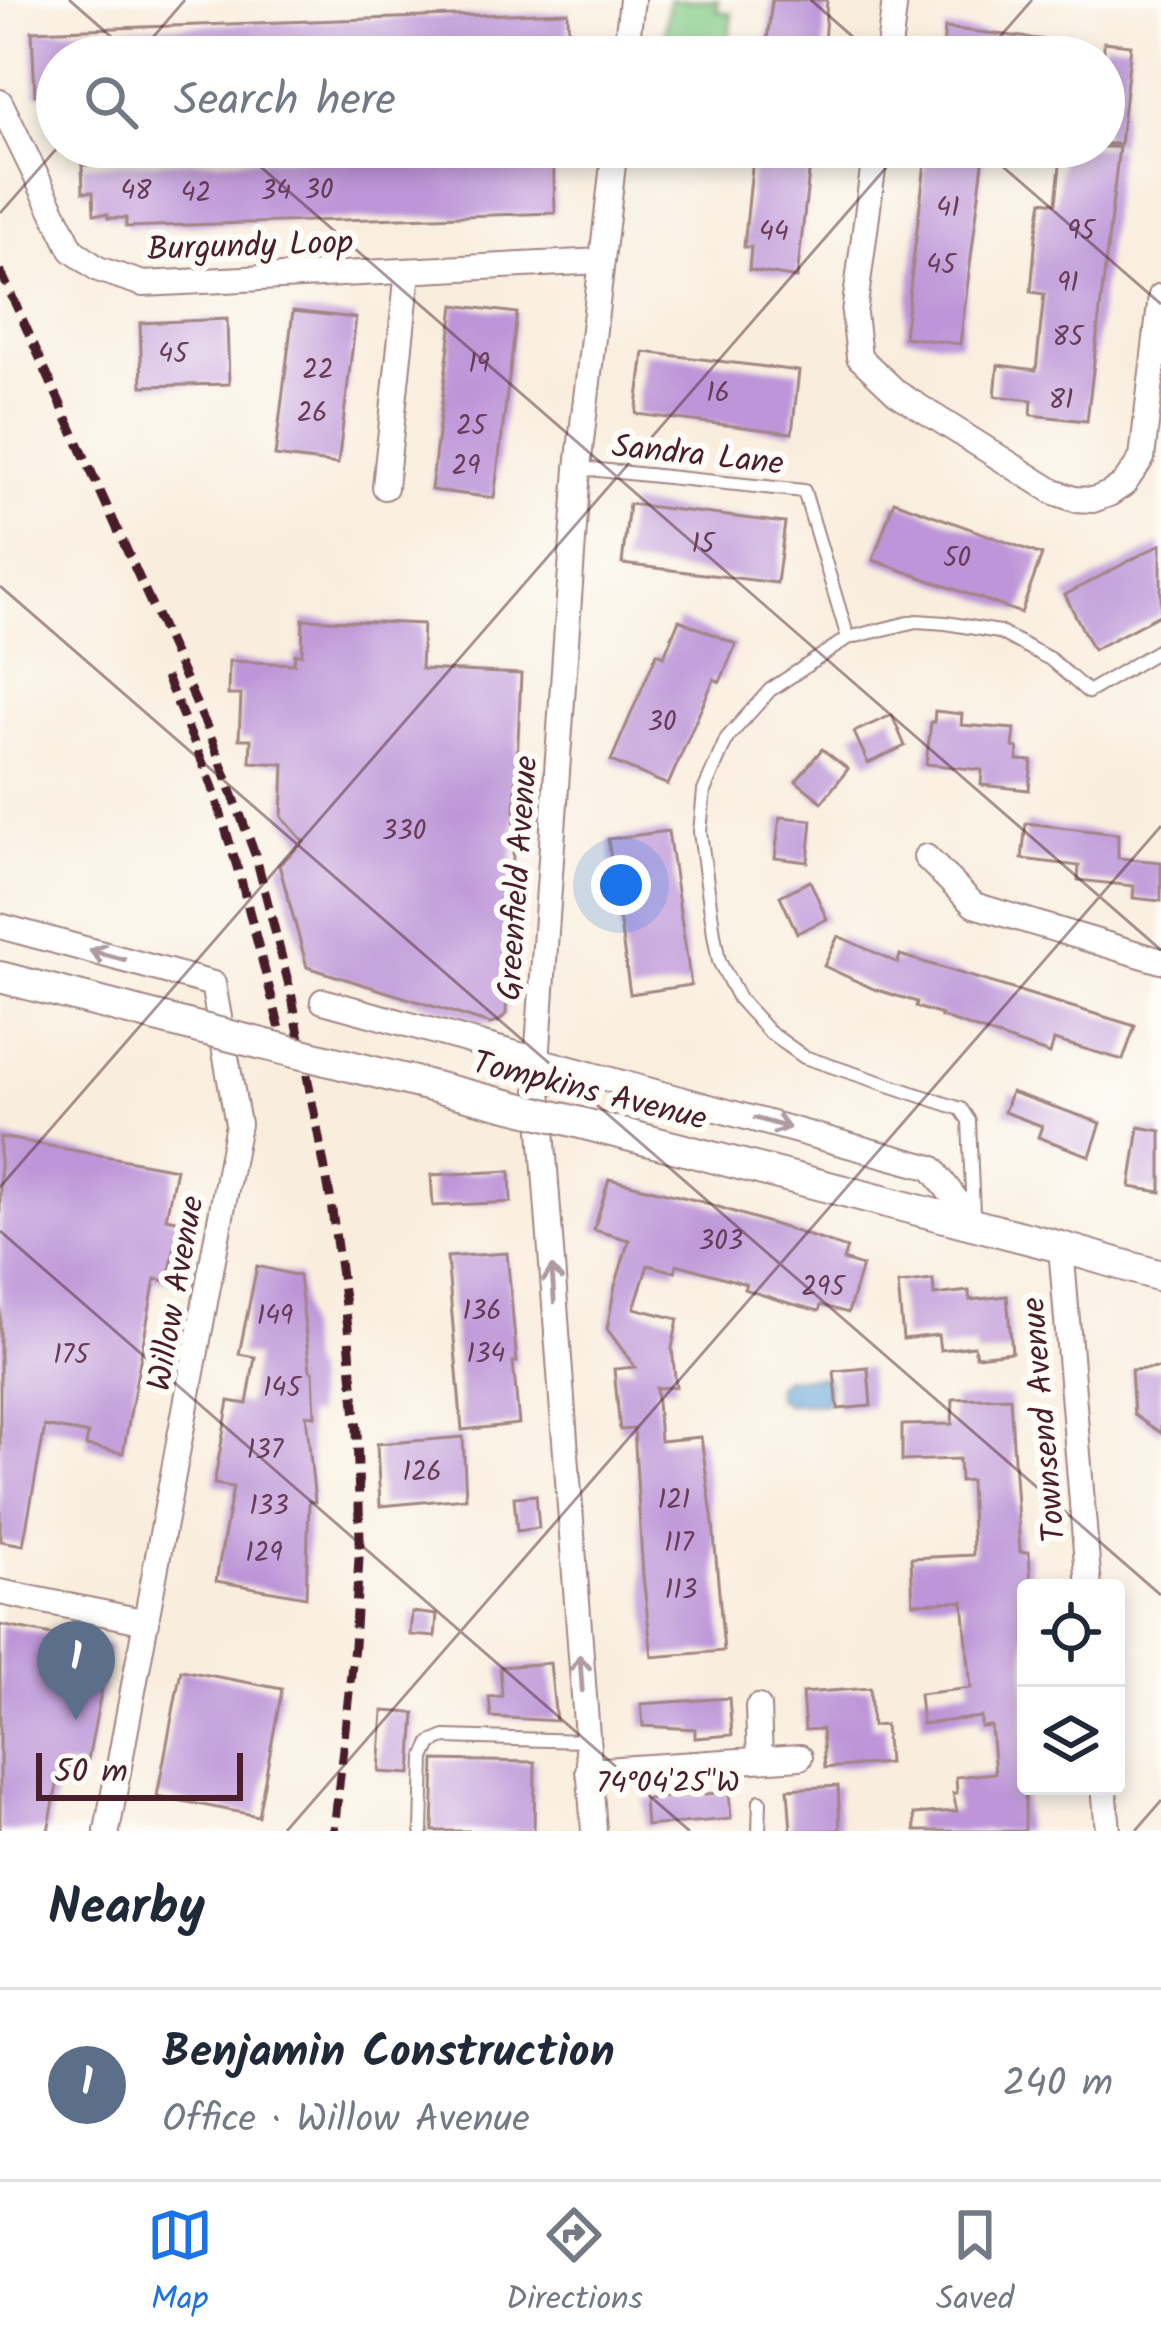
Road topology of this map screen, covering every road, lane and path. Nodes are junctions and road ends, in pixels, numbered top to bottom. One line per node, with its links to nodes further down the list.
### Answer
1 (632, 0): 3 (street)
2 (895, 0): 4 (street)
3 (628, 36)
4 (890, 36)
5 (0, 102): 9 (street, Burgundy Loop)
6 (613, 168): 8 (street, Greenfield Avenue)
7 (873, 168): 10 (street)
8 (602, 261): 9 (street, Burgundy Loop); 11 (street, Greenfield Avenue)
9 (409, 271): 12 (street)
10 (1161, 296)
11 (578, 468): 13 (lane, Sandra Lane); 20 (street, Greenfield Avenue)
12 (385, 487)
13 (848, 638): 14 (lane); 21 (lane)
14 (1161, 649)
15 (926, 857): 17 (street)
16 (0, 926): 26 (street, Willow Avenue, one-way to 16)
17 (1161, 961)
18 (0, 977): 21 (street, Tompkins Avenue, bridge)
19 (323, 1001): 20 (street)
20 (537, 1061): 21 (street, one-way to 21); 28 (street, Greenfield Avenue, one-way to 20)
21 (974, 1224): 22 (street, Tompkins Avenue)
22 (1061, 1247): 23 (street, Tompkins Avenue); 24 (street, Townsend Avenue)
23 (1161, 1276)
24 (1088, 1579)
25 (0, 1592): 26 (street)
26 (147, 1622): 34 (street, Willow Avenue)
27 (758, 1707): 30 (street)
28 (586, 1741): 31 (street, Greenfield Avenue); 35 (lane)
29 (800, 1757): 30 (street)
30 (760, 1759): 31 (street)
31 (588, 1771): 36 (street, Greenfield Avenue)
32 (1105, 1795): 38 (street)
33 (760, 1801): 37 (lane)
34 (107, 1831)
35 (422, 1831)
36 (594, 1831)
37 (759, 1831)
38 (1108, 1831)

